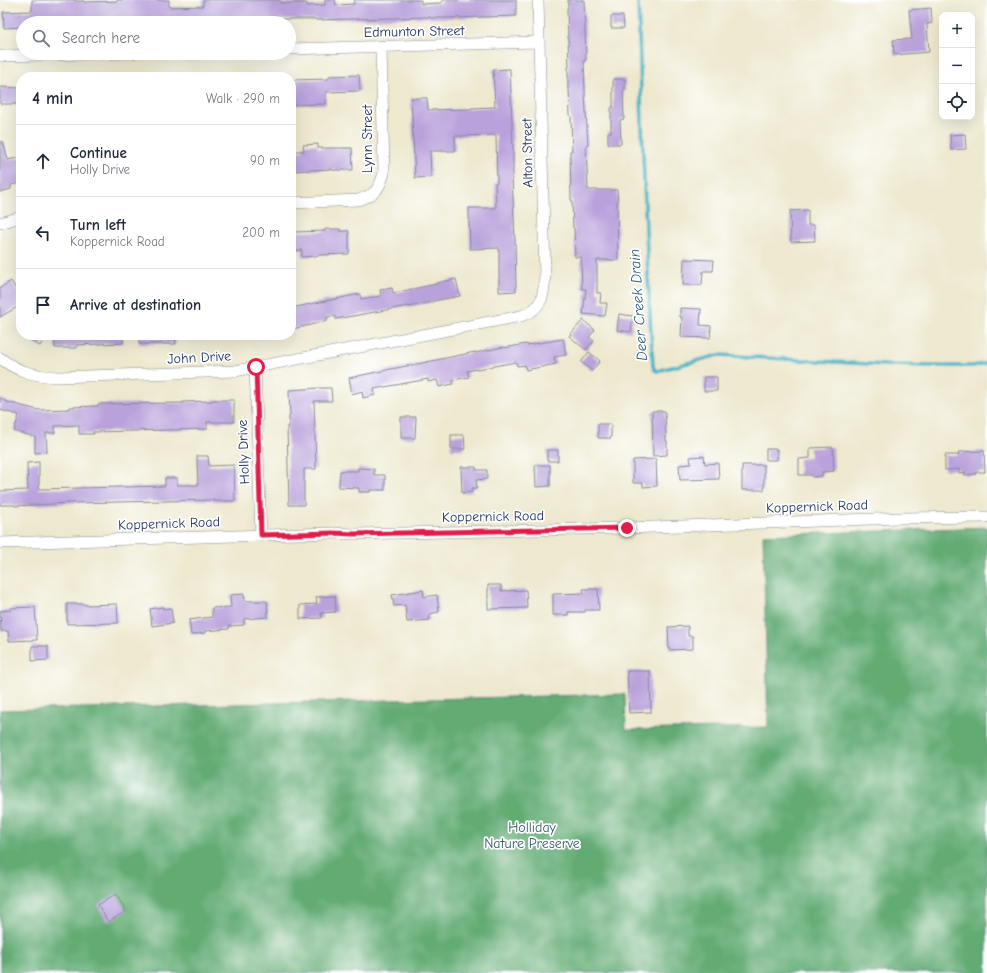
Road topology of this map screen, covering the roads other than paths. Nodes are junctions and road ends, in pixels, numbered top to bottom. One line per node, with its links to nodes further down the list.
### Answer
1 (538, 0): 2 (street, Alton Street)
2 (539, 42): 3 (street, Edmunton Street); 10 (street, Alton Street)
3 (381, 46): 4 (street, Edmunton Street); 7 (street, Lynn Street)
4 (296, 49)
5 (0, 56): 6 (street)
6 (16, 56)
7 (296, 203)
8 (16, 218): 9 (street)
9 (0, 223)
10 (538, 305): 12 (street, John Drive)
11 (0, 358): 12 (street, John Drive)
12 (256, 367): 14 (street, Holly Drive)
13 (987, 517): 14 (street, Koppernick Road)
14 (261, 535): 15 (street, Koppernick Road)
15 (0, 543)

